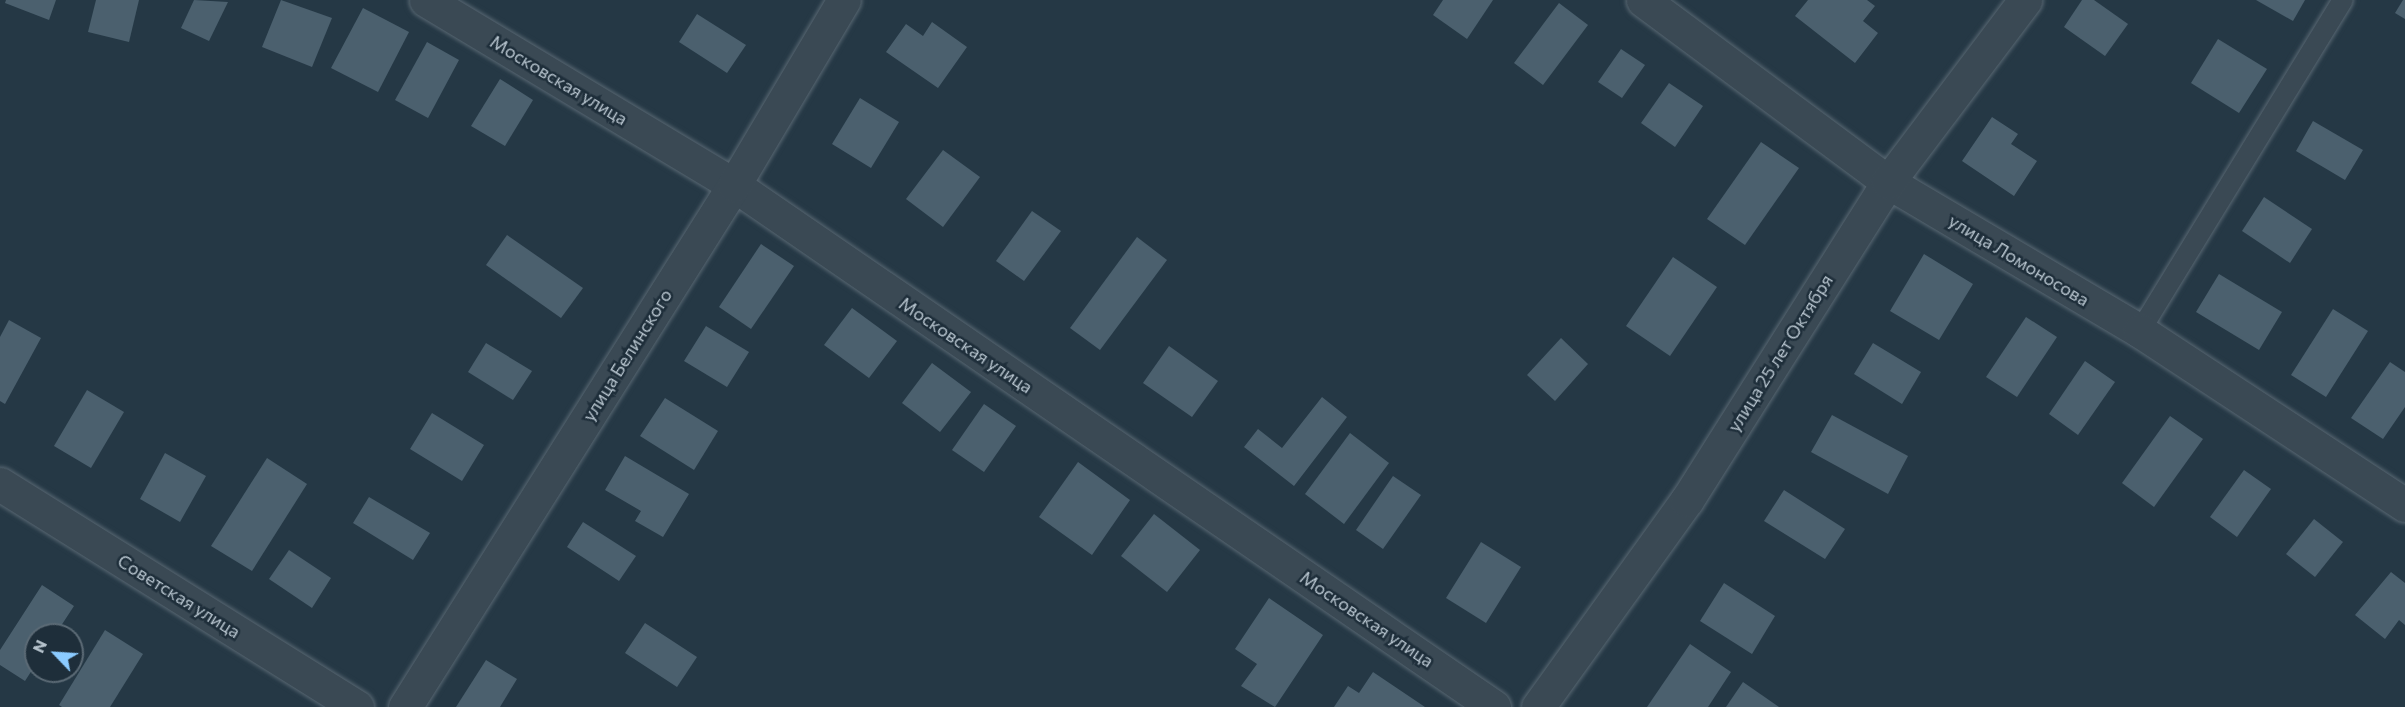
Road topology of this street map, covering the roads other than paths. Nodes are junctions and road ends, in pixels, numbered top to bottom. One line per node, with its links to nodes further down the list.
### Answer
1 (426, 0): 7 (street, Московская улица)
2 (844, 0): 7 (street, улица Белинского)
3 (1644, 0): 6 (street, улица Ломоносова)
4 (2025, 0): 6 (street, улица 25 лет Октября)
5 (2343, 0): 8 (lane)
6 (1888, 182): 8 (street, улица Ломоносова); 14 (street, улица 25 лет Октября)
7 (734, 185): 12 (street, улица Белинского); 13 (street, Московская улица)
8 (2140, 331): 10 (street, улица Ломоносова)
9 (0, 484): 11 (street, Советская улица)
10 (2405, 505)
11 (357, 707)
12 (405, 707)
13 (1494, 707)
14 (1538, 707)

